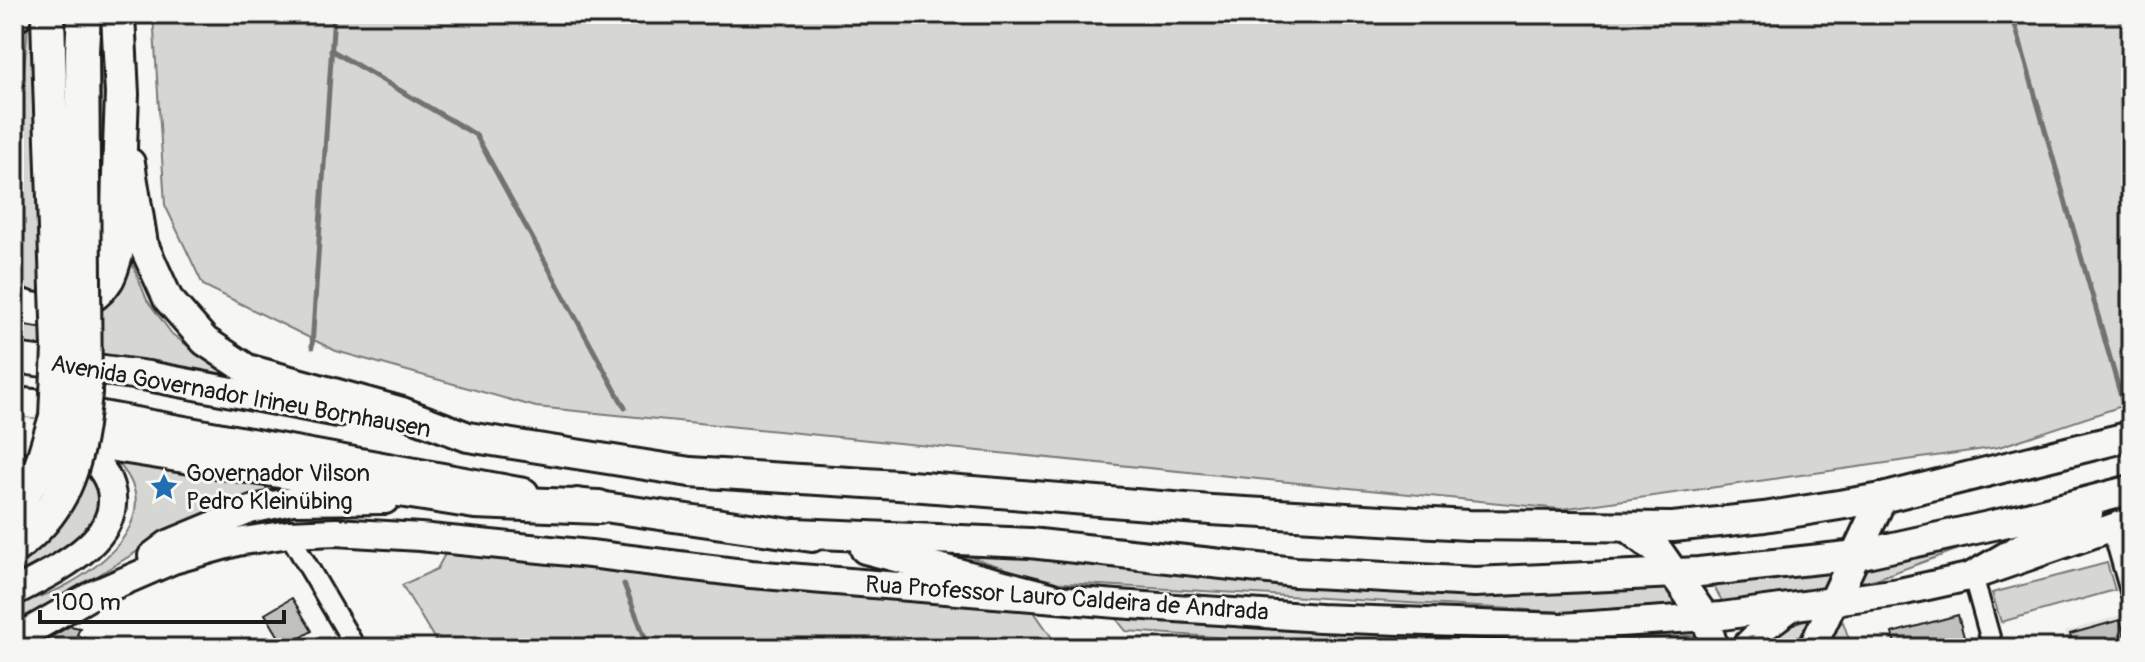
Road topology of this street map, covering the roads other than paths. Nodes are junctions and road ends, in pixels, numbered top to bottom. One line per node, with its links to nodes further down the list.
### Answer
1 (48, 14): 16 (highway, bridge)
2 (84, 14): 21 (highway, bridge)
3 (118, 14): 4 (highway)
4 (122, 94): 5 (highway); 10 (main road)
5 (14, 303)
6 (14, 358): 10 (main road, Avenida Governador Irineu Bornhausen)
7 (14, 402): 15 (main road, Avenida Governador Irineu Bornhausen)
8 (14, 433): 11 (highway)
9 (2131, 436): 13 (main road)
10 (468, 437): 18 (main road)
11 (71, 438): 14 (highway); 26 (main road)
12 (2127, 491): 22 (main road); 24 (main road)
13 (1882, 498): 18 (main road); 22 (main road)
14 (475, 502): 15 (highway); 25 (main road)
15 (599, 507): 19 (main road, Avenida Governador Irineu Bornhausen)
16 (14, 509)
17 (2121, 525): 24 (main road, Rua Professor Lauro Caldeira de Andrada); 27 (street)
18 (1627, 527): 23 (main road)
19 (795, 533): 23 (main road); 28 (main road)
20 (289, 534): 25 (main road, Rua Professor Lauro Caldeira de Andrada); 28 (main road, Rua Professor Lauro Caldeira de Andrada); 34 (street)
21 (14, 547)
22 (1857, 555): 23 (main road); 29 (main road)
23 (1675, 573): 31 (main road)
24 (1973, 576): 29 (main road, Rua Professor Lauro Caldeira de Andrada); 39 (street)
25 (103, 590): 33 (main road, Rua Professor Lauro Caldeira de Andrada)
26 (14, 592)
27 (2131, 595)
28 (1050, 597): 32 (main road, Rua Professor Lauro Caldeira de Andrada)
29 (1833, 603): 30 (main road, Rua Professor Lauro Caldeira de Andrada); 38 (main road)
30 (1790, 608): 31 (main road, Rua Professor Lauro Caldeira de Andrada); 37 (main road)
31 (1705, 618): 32 (main road, Rua Professor Lauro Caldeira de Andrada); 36 (main road)
32 (1562, 627): 35 (main road)
33 (14, 640)
34 (356, 648)
35 (1591, 648)
36 (1715, 648)
37 (1744, 648)
38 (1812, 648)
39 (1993, 648)

